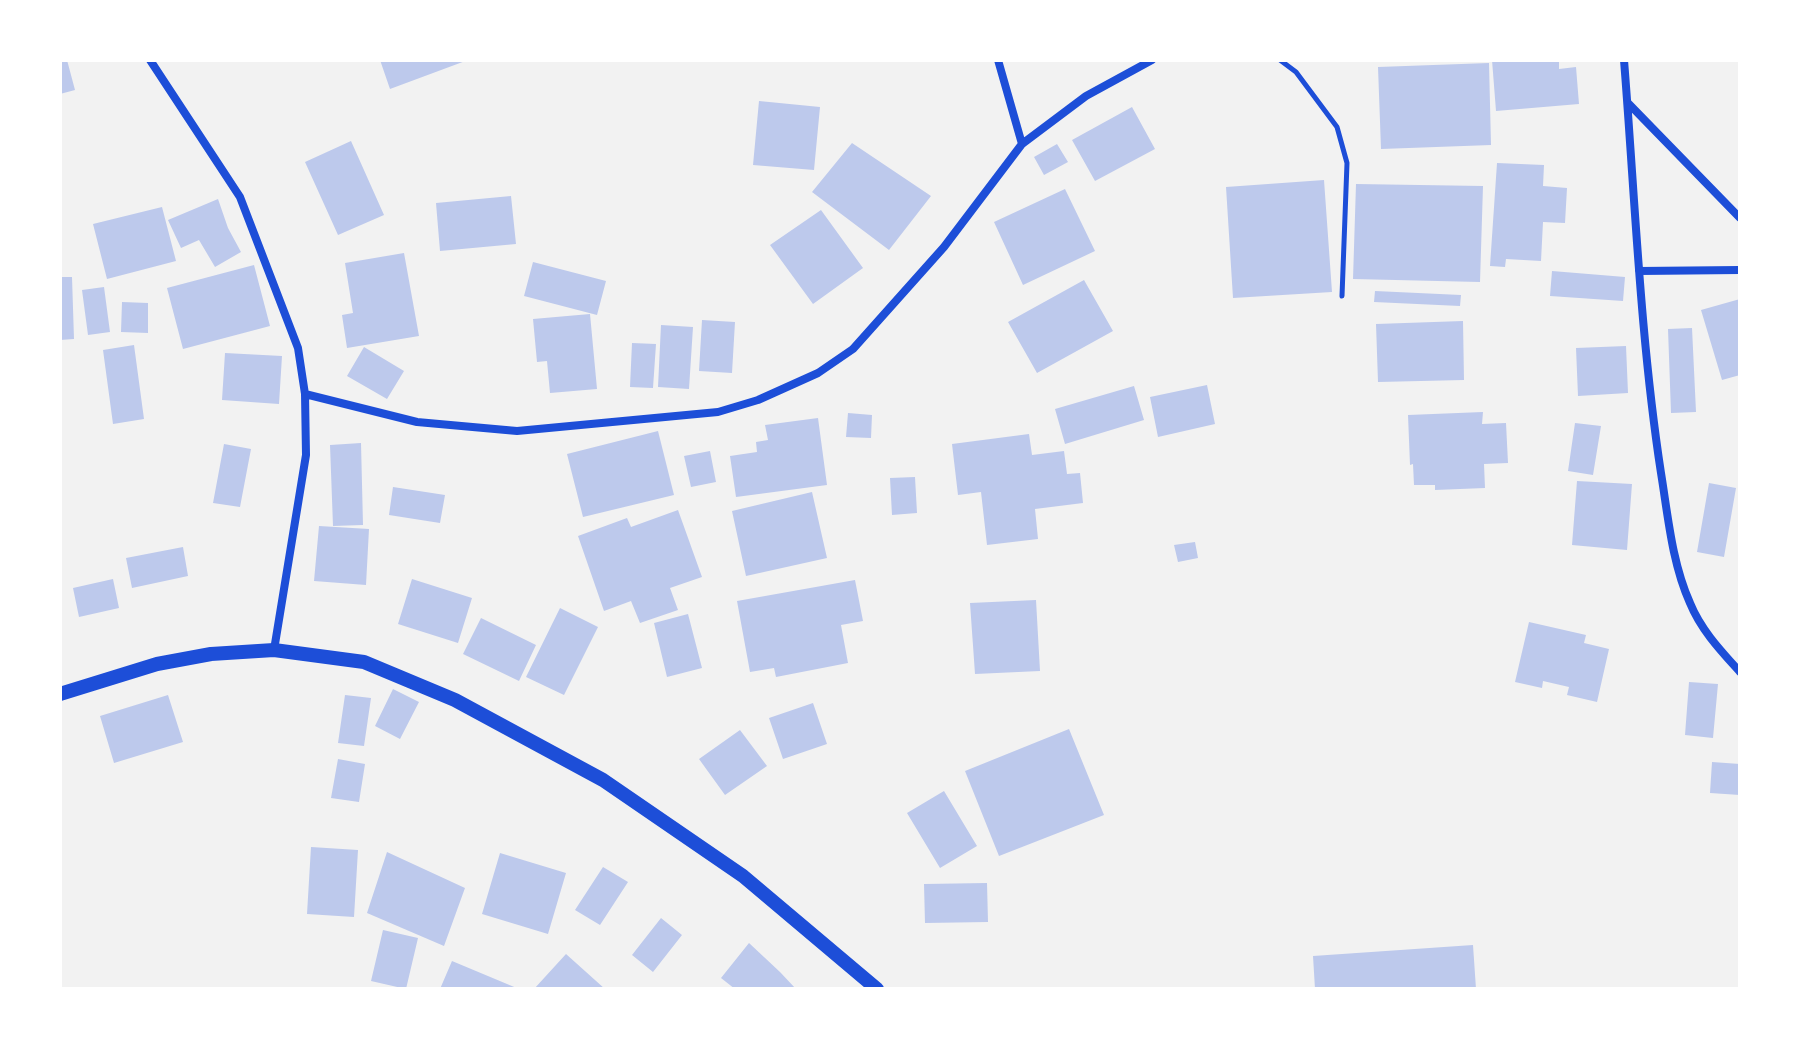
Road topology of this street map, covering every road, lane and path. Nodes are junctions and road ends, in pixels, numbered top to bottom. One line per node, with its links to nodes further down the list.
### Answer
1 (150, 60): 12 (street)
2 (998, 60): 7 (street)
3 (1152, 60): 7 (street)
4 (1280, 60): 11 (path)
5 (1624, 60): 6 (street)
6 (1628, 102): 8 (street); 10 (street)
7 (1022, 144): 12 (street)
8 (1740, 218)
9 (1740, 270): 10 (street)
10 (1639, 271): 14 (street)
11 (1342, 296)
12 (305, 394): 13 (street)
13 (274, 650): 15 (street); 16 (street)
14 (1740, 672)
15 (60, 694)
16 (877, 989)

